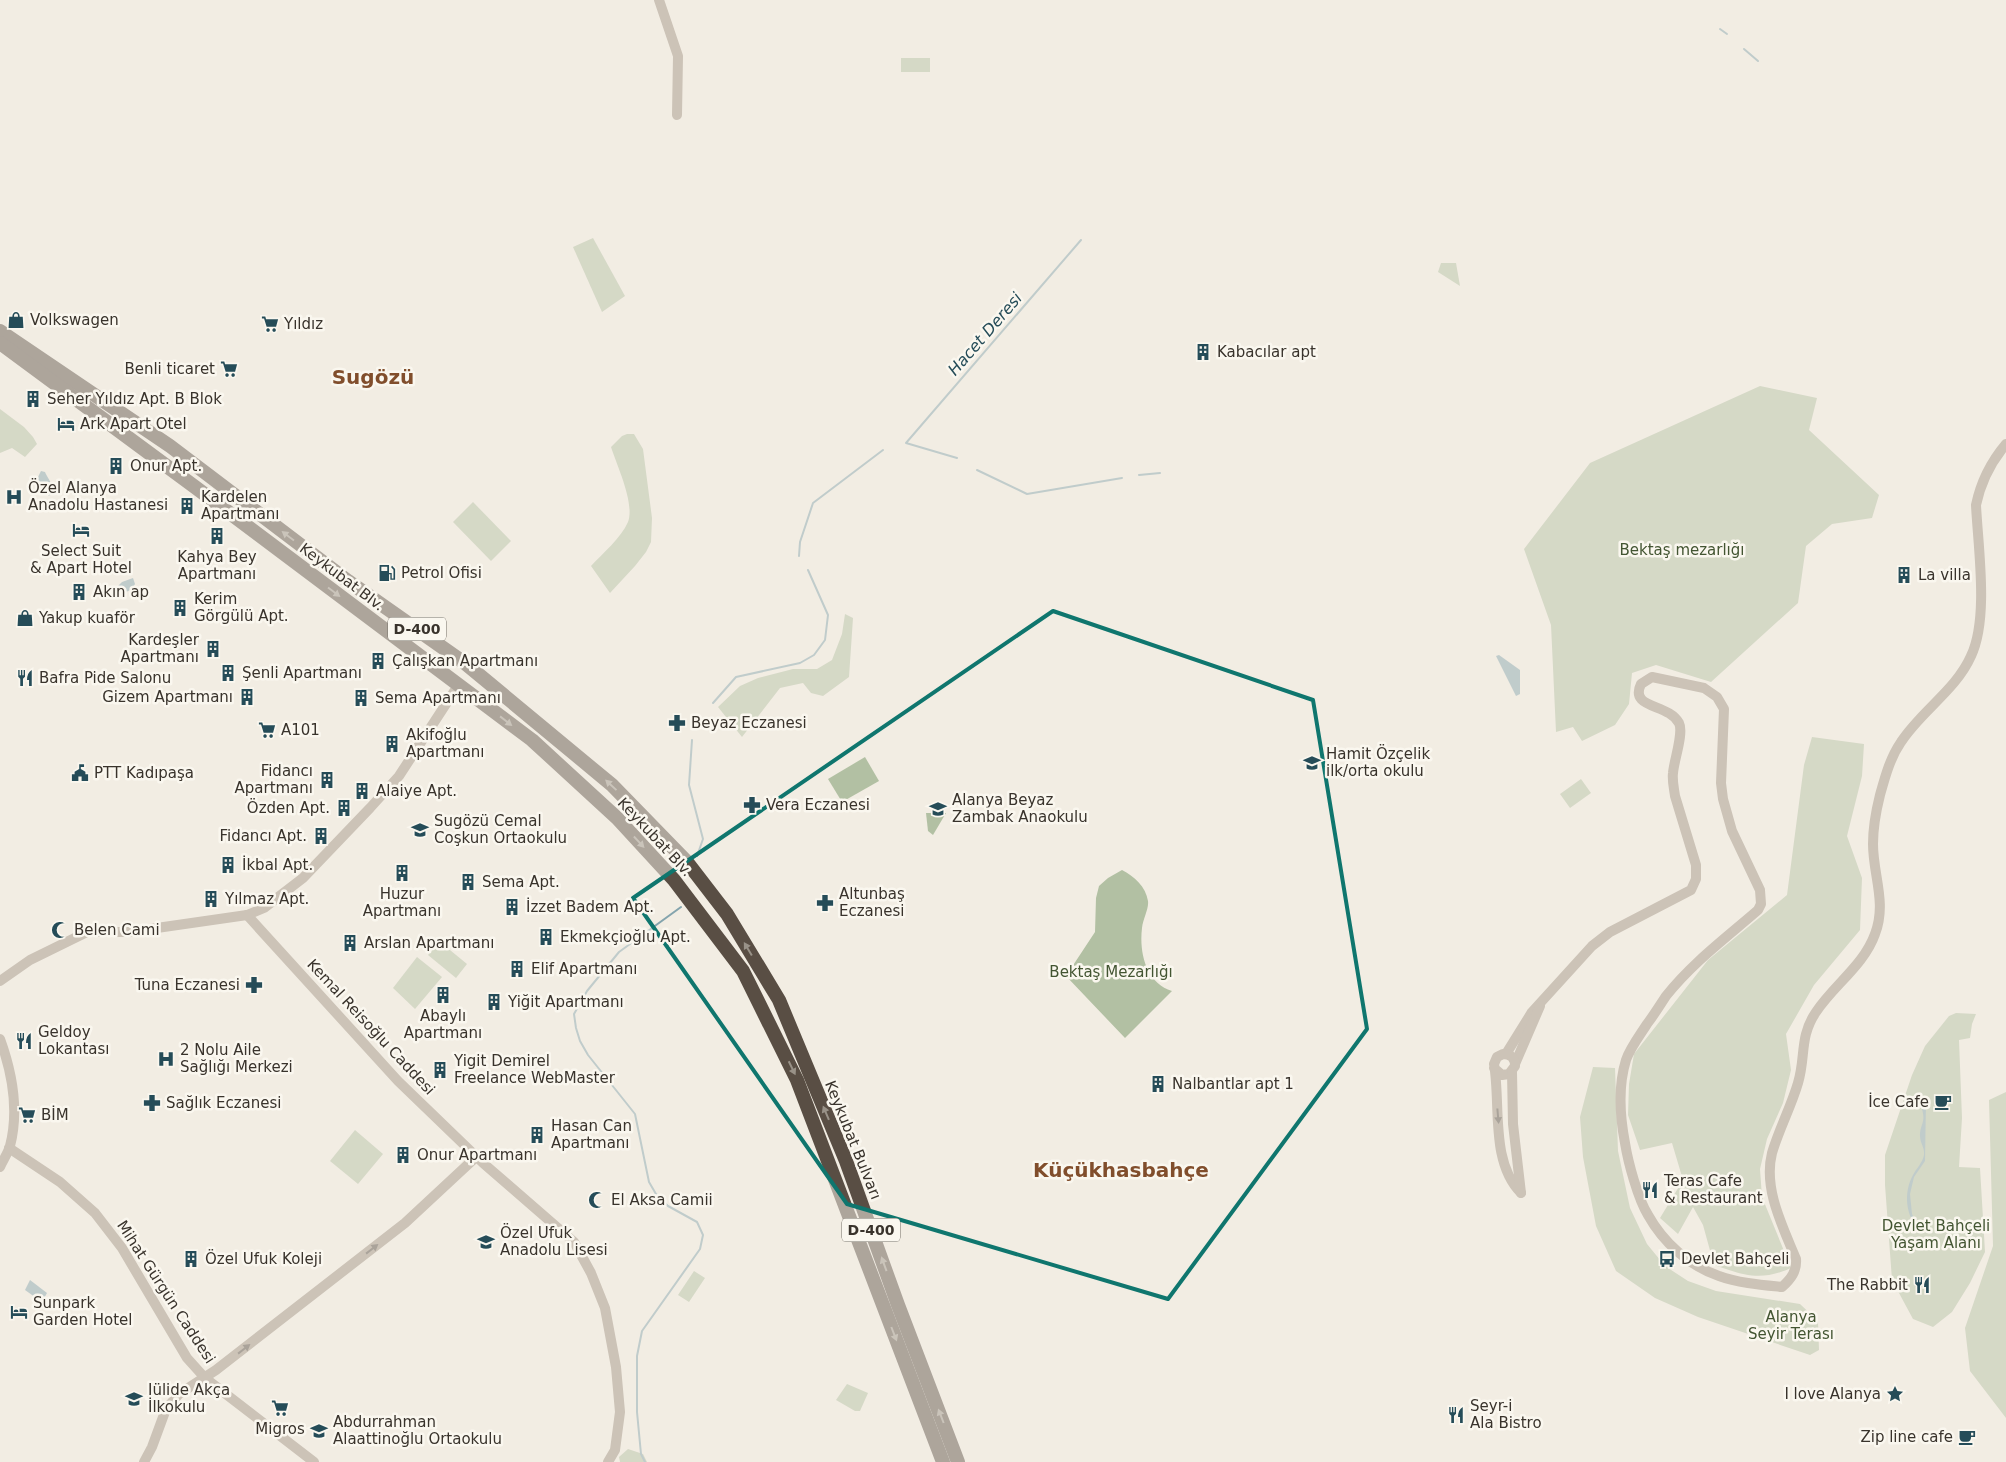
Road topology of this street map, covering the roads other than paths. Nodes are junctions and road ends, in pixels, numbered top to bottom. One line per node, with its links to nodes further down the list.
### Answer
1 (658, 0): 2 (street)
2 (677, 114)
3 (0, 320): 8 (highway)
4 (0, 331): 8 (highway, Keykubat Blv. / D-400)
5 (0, 344): 9 (highway, Keykubat Blv. / D-400)
6 (0, 352): 9 (highway)
7 (2006, 444): 14 (street)
8 (170, 446): 13 (highway, Keykubat Blv. / D-400, one-way to 8)
9 (161, 462): 10 (highway, Keykubat Blv. / D-400, one-way to 10)
10 (459, 684): 11 (street); 15 (highway, Keykubat Blv. / D-400, one-way to 15)
11 (247, 915): 12 (street); 21 (street, Kemal Reisoğlu Caddesi)
12 (0, 981)
13 (779, 1000): 28 (highway, Keykubat Bulvarı / D-400, one-way to 13)
14 (1541, 1003): 17 (street); 19 (street)
15 (770, 1024): 27 (highway, Keykubat Bulvarı / D-400, one-way to 27)
16 (0, 1039): 20 (street)
17 (1506, 1054): 18 (street); 19 (street)
18 (1494, 1068): 19 (street); 19 (street, one-way to 19)
19 (1514, 1068)
20 (9, 1148): 22 (street); 23 (street, Mihat Gürgün Caddesi)
21 (476, 1157): 23 (street, one-way to 21); 26 (street, Kemal Reisoğlu Caddesi)
22 (0, 1167)
23 (204, 1378): 24 (street); 25 (street, Mihat Gürgün Caddesi)
24 (144, 1462)
25 (314, 1462)
26 (608, 1462)
27 (942, 1462)
28 (958, 1462)

